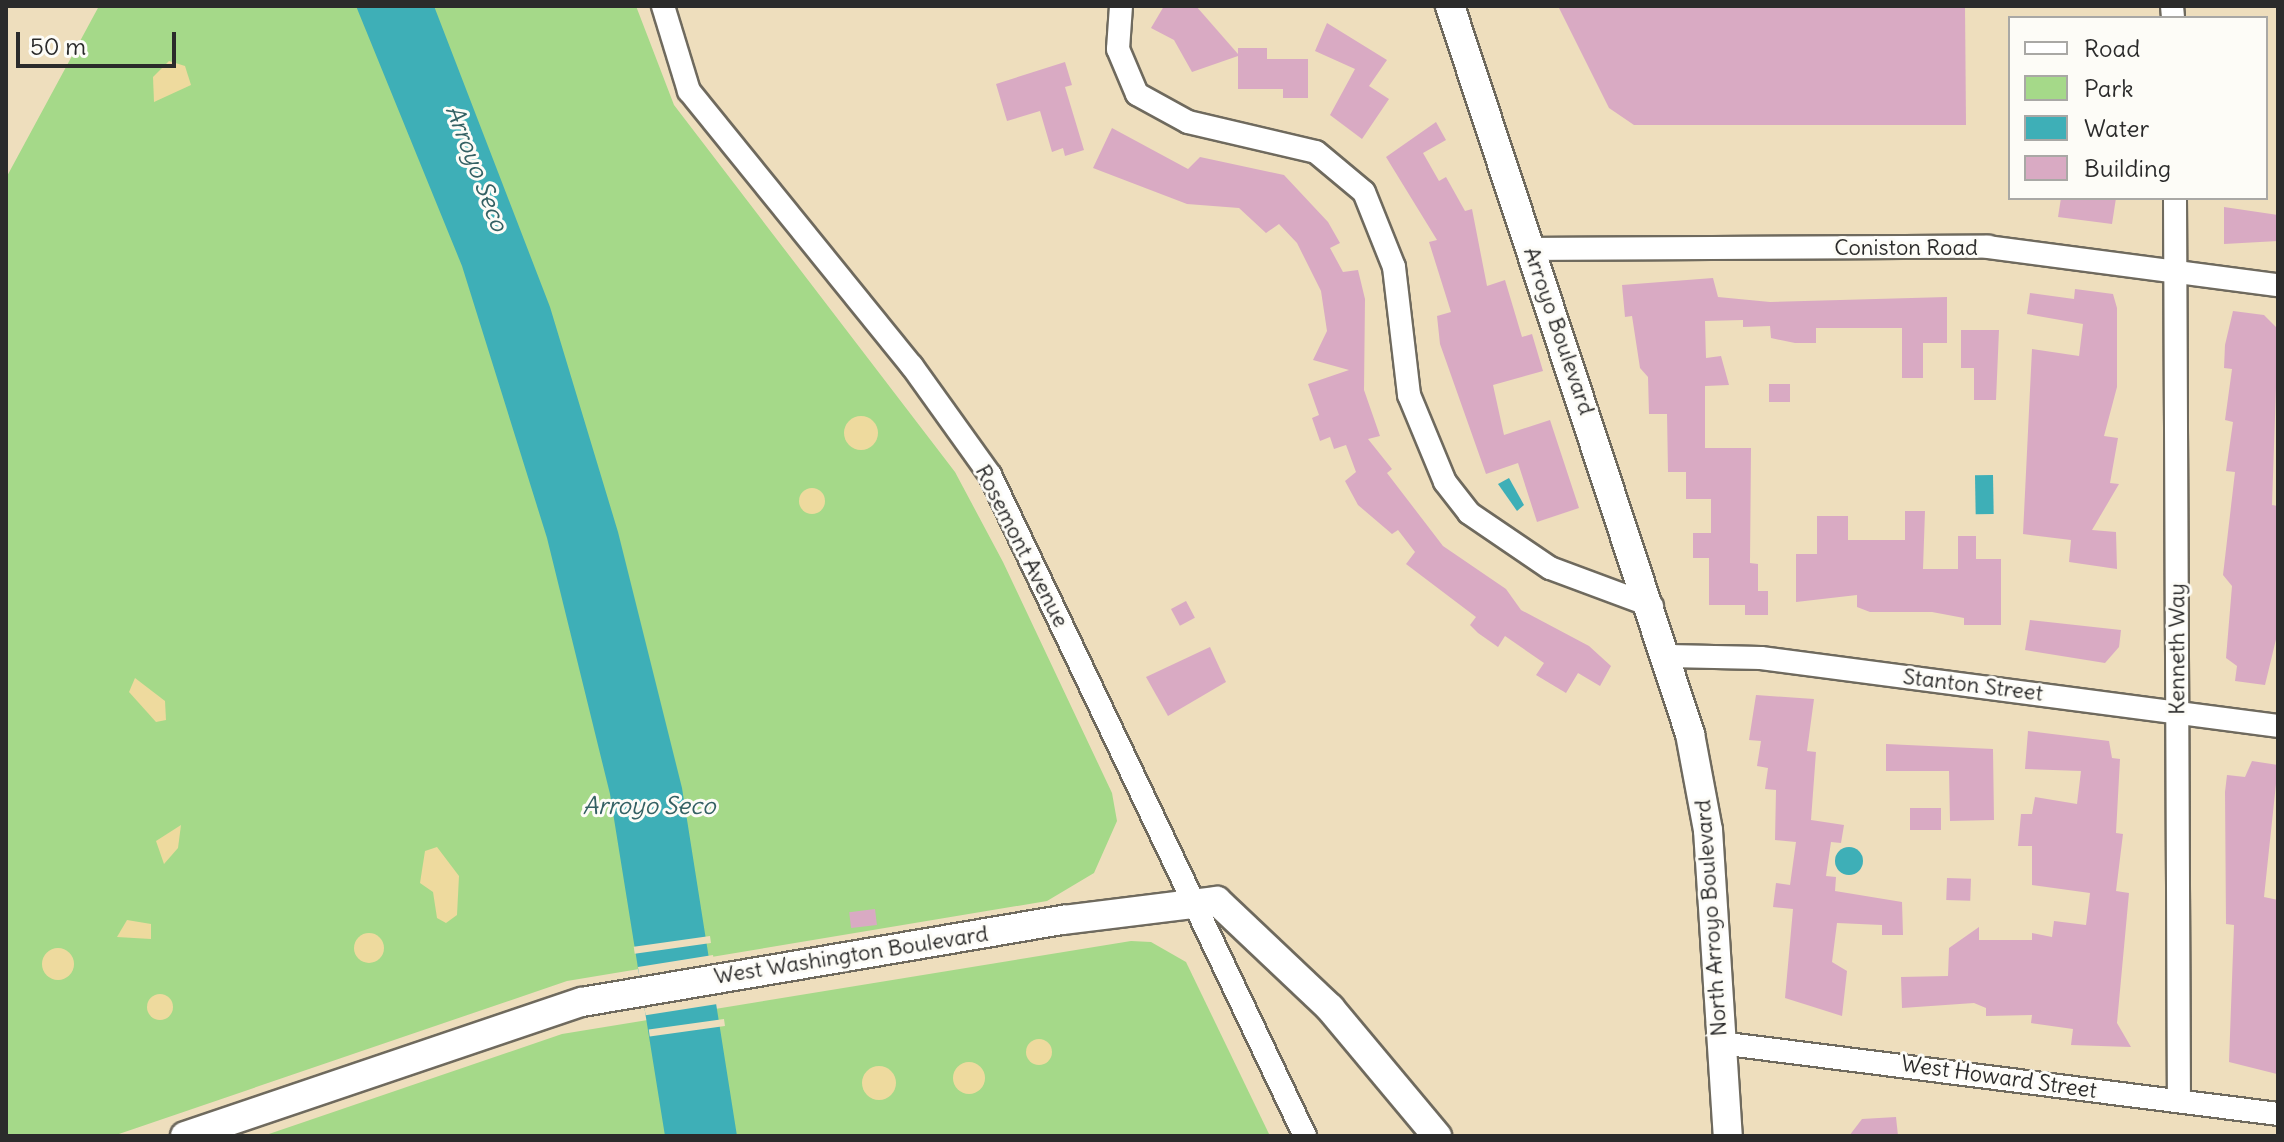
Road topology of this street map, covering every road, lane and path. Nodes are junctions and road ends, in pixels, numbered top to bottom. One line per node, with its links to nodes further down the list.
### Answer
1 (663, 6): 12 (street, Rosemont Avenue)
2 (1121, 6): 8 (street)
3 (1450, 6): 5 (street, Arroyo Boulevard)
4 (2175, 200): 6 (street, Kenneth Way)
5 (1531, 249): 6 (street, Coniston Road); 8 (street, Arroyo Boulevard)
6 (2175, 271): 7 (street, Coniston Road); 10 (street, Kenneth Way)
7 (2278, 285)
8 (1652, 606): 9 (street, Arroyo Boulevard)
9 (1668, 656): 10 (street, Stanton Street); 13 (street, North Arroyo Boulevard)
10 (2177, 712): 11 (street, Stanton Street); 14 (street, Kenneth Way)
11 (2278, 726)
12 (1198, 902): 16 (street, West Washington Boulevard); 17 (street, Rosemont Avenue); 18 (street, West Washington Boulevard)
13 (1720, 1043): 14 (street, West Howard Street); 19 (street, North Arroyo Boulevard)
14 (2179, 1100): 15 (street, West Howard Street)
15 (2278, 1114)
16 (185, 1136)
17 (1305, 1136)
18 (1437, 1136)
19 (1728, 1136)

